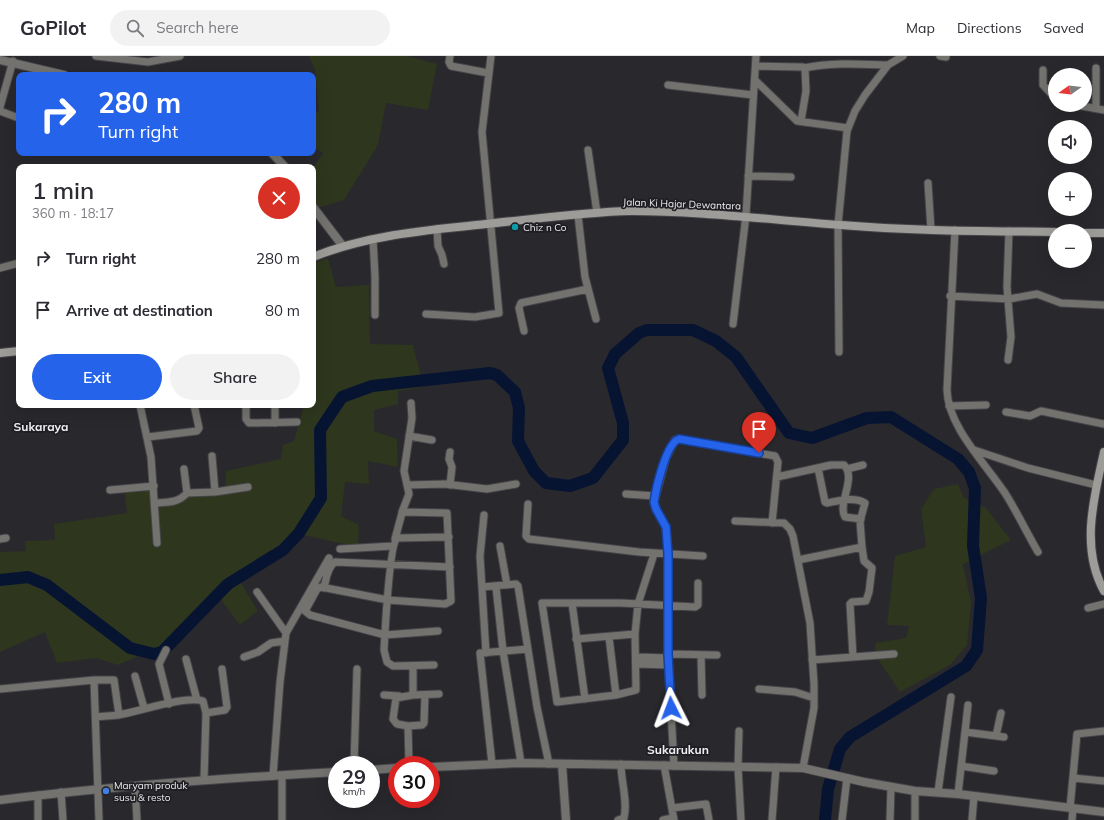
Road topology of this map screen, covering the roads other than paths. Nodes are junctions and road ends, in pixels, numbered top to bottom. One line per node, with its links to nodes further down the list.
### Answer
1 (96, 56): 7 (street)
2 (180, 56): 7 (street)
3 (450, 56): 16 (street)
4 (491, 56): 16 (street)
5 (756, 56): 11 (street)
6 (902, 56): 10 (street)
7 (161, 58)
8 (0, 60): 9 (street)
9 (13, 62): 15 (street); 22 (street)
10 (888, 65): 12 (street); 27 (street)
11 (756, 66): 12 (street); 18 (street)
12 (804, 68): 26 (street)
13 (1096, 68): 17 (street)
14 (1042, 70): 20 (street)
15 (52, 72)
16 (488, 73): 38 (street)
17 (1100, 78): 23 (street)
18 (755, 80): 21 (street); 26 (street)
19 (668, 85): 21 (street)
20 (1048, 92)
21 (753, 95): 31 (street)
22 (0, 107)
23 (1100, 109)
24 (0, 111): 25 (street)
25 (16, 117)
26 (801, 121): 27 (street)
27 (848, 128): 39 (street)
28 (588, 150): 35 (street)
29 (275, 156): 30 (street)
30 (282, 164)
31 (748, 176): 32 (street); 37 (street)
32 (791, 177)
33 (928, 183): 41 (street)
34 (316, 211): 48 (street)
35 (596, 213): 36 (main road, Jalan Ki Hajar Dewantara); 37 (main road, Jalan Ki Hajar Dewantara)
36 (578, 215): 38 (main road, Jalan Ki Hajar Dewantara); 53 (street)
37 (746, 215): 39 (main road, Jalan Ki Hajar Dewantara); 60 (street)
38 (490, 223): 40 (main road, Jalan Ki Hajar Dewantara); 57 (street)
39 (838, 225): 41 (main road, Jalan Ki Hajar Dewantara); 63 (street)
40 (437, 229): 47 (main road, Jalan Ki Hajar Dewantara); 51 (street)
41 (931, 230): 42 (main road, Jalan Ki Hajar Dewantara)
42 (955, 230): 43 (main road, Jalan Ki Hajar Dewantara); 54 (street)
43 (1009, 231): 44 (main road, Jalan Ki Hajar Dewantara); 55 (street)
44 (1048, 232)
45 (1092, 233): 46 (main road)
46 (1104, 233)
47 (373, 239): 48 (main road, Jalan Ki Hajar Dewantara); 58 (street)
48 (342, 245): 49 (main road, Jalan Ki Hajar Dewantara)
49 (316, 256)
50 (16, 264): 52 (street)
51 (444, 264)
52 (0, 268)
53 (588, 289): 59 (street); 61 (street)
54 (950, 296): 55 (street); 68 (street)
55 (1008, 298): 56 (street); 65 (street)
56 (1104, 305)
57 (426, 314)
58 (375, 316)
59 (596, 319)
60 (733, 324)
61 (524, 330)
62 (16, 351): 64 (main road)
63 (839, 352)
64 (0, 353)
65 (1008, 360)
66 (411, 403): 77 (street)
67 (986, 405): 68 (street)
68 (948, 406): 80 (street)
69 (141, 408): 78 (street)
70 (195, 408): 78 (street)
71 (246, 408): 75 (street)
72 (275, 408): 75 (street)
73 (1006, 412): 76 (street)
74 (297, 422): 75 (street)
75 (275, 423)
76 (1104, 424)
77 (409, 436): 79 (street); 91 (street)
78 (148, 437): 94 (street)
79 (432, 440)
80 (974, 450): 93 (street); 115 (street)
81 (450, 452): 92 (street)
82 (1104, 452): 88 (main road)
83 (212, 456): 97 (street)
84 (863, 465): 87 (street)
85 (818, 468): 87 (street); 89 (street); 101 (street)
86 (184, 469): 98 (street)
87 (846, 469): 101 (street)
88 (1102, 471): 93 (main road)
89 (777, 477): 100 (street); 108 (street)
90 (516, 484): 92 (street)
91 (408, 485): 92 (street); 104 (street)
92 (450, 485)
93 (1096, 485): 128 (main road)
94 (154, 486): 96 (street); 102 (street)
95 (248, 487): 97 (street)
96 (110, 490)
97 (215, 492): 98 (street)
98 (187, 493): 102 (street)
99 (626, 494): 100 (street)
100 (655, 496): 117 (street)
101 (845, 500): 106 (street); 106 (street)
102 (155, 503): 110 (street)
103 (528, 504): 116 (street)
104 (402, 513): 109 (street); 111 (street)
105 (484, 515): 125 (street)
106 (861, 519): 113 (street)
107 (735, 521): 108 (street)
108 (772, 523): 120 (street)
109 (449, 537): 111 (street); 122 (street)
110 (157, 543)
111 (394, 543): 114 (street); 121 (street)
112 (500, 546): 124 (street)
113 (862, 547): 120 (street); 151 (street)
114 (340, 549)
115 (1038, 552)
116 (654, 554): 117 (street); 132 (street)
117 (668, 554): 118 (street); 134 (street)
118 (703, 556)
119 (329, 558): 137 (street)
120 (798, 560): 155 (street)
121 (391, 565): 122 (street); 127 (street); 130 (street)
122 (450, 567): 130 (street)
123 (698, 583): 134 (street)
124 (506, 585): 126 (street); 143 (street)
125 (482, 587): 126 (street); 146 (street)
126 (496, 587): 145 (street)
127 (324, 588): 130 (street); 139 (street)
128 (1104, 591)
129 (257, 592): 137 (street)
130 (388, 600): 139 (street)
131 (572, 603): 132 (street); 141 (street); 173 (street)
132 (638, 604): 134 (street); 138 (street)
133 (1104, 604): 135 (street)
134 (667, 606): 153 (street)
135 (1088, 608)
136 (438, 632): 139 (street)
137 (286, 633): 142 (street)
138 (635, 634): 140 (street); 154 (street)
139 (385, 635): 157 (street)
140 (609, 637): 141 (street); 168 (street)
141 (576, 639): 173 (street)
142 (285, 641): 150 (street); 202 (street)
143 (528, 649): 145 (street); 190 (street)
144 (166, 650): 175 (street)
145 (503, 651): 146 (street); 188 (street)
146 (486, 653): 189 (street)
147 (894, 654): 151 (street)
148 (701, 655): 149 (street); 153 (street); 169 (street)
149 (717, 655)
150 (244, 657)
151 (853, 657): 155 (street)
152 (186, 659): 174 (street)
153 (668, 659): 154 (street); 194 (street)
154 (637, 660): 168 (street)
155 (812, 660): 172 (street)
156 (434, 665): 157 (street)
157 (413, 666): 166 (street)
158 (222, 669): 179 (street)
159 (357, 669): 186 (street)
160 (135, 676): 177 (street)
161 (94, 680): 162 (street); 180 (street); 181 (street)
162 (0, 689)
163 (759, 689): 172 (street)
164 (439, 694): 167 (street)
165 (384, 695): 170 (street)
166 (413, 695): 167 (street); 170 (street)
167 (425, 695): 182 (street)
168 (616, 695): 173 (street)
169 (702, 695)
170 (399, 696): 182 (street)
171 (951, 697): 212 (street)
172 (814, 698): 199 (street)
173 (585, 699)
174 (197, 700): 175 (street); 179 (street)
175 (169, 704): 177 (street)
176 (968, 705): 185 (street)
177 (144, 708): 180 (street)
178 (1001, 713): 185 (street)
179 (206, 714): 205 (street)
180 (119, 715): 181 (street)
181 (96, 717): 209 (street)
182 (408, 726): 187 (street)
183 (739, 731): 197 (street)
184 (1104, 731): 204 (street)
185 (965, 732): 195 (street)
186 (354, 756)
187 (409, 756)
188 (521, 763): 189 (street); 190 (street)
189 (492, 764): 196 (street)
190 (549, 764): 191 (street)
191 (562, 764): 192 (street); 226 (street)
192 (621, 764): 193 (street); 227 (street)
193 (664, 765): 194 (street); 217 (street)
194 (674, 766): 197 (street)
195 (961, 766): 200 (street); 213 (street)
196 (440, 767)
197 (738, 767): 198 (street); 230 (street)
198 (776, 767): 199 (street); 231 (street)
199 (802, 768): 203 (street)
200 (994, 771)
201 (328, 773): 202 (street)
202 (277, 776): 205 (street); 225 (street)
203 (845, 777): 208 (street); 232 (street)
204 (1073, 778): 206 (street); 218 (street)
205 (204, 780): 207 (street)
206 (1104, 781)
207 (135, 786): 209 (street); 224 (street)
208 (890, 787): 210 (street); 233 (street)
209 (98, 789): 211 (street); 223 (street)
210 (915, 791): 212 (street); 234 (street)
211 (61, 792): 214 (street); 222 (street)
212 (938, 792): 213 (street)
213 (958, 794): 215 (street)
214 (38, 795): 216 (street); 221 (street)
215 (974, 796): 218 (street); 235 (street)
216 (0, 800)
217 (672, 808): 220 (street); 229 (street)
218 (1071, 808): 219 (street); 236 (street)
219 (1104, 812)
220 (674, 819): 228 (street)
221 (38, 820)
222 (63, 820)
223 (100, 820)
224 (137, 820)
225 (282, 820)
226 (566, 820)
227 (618, 820)
228 (663, 820)
229 (709, 820)
230 (741, 820)
231 (772, 820)
232 (842, 820)
233 (890, 820)
234 (915, 820)
235 (972, 820)
236 (1072, 820)

